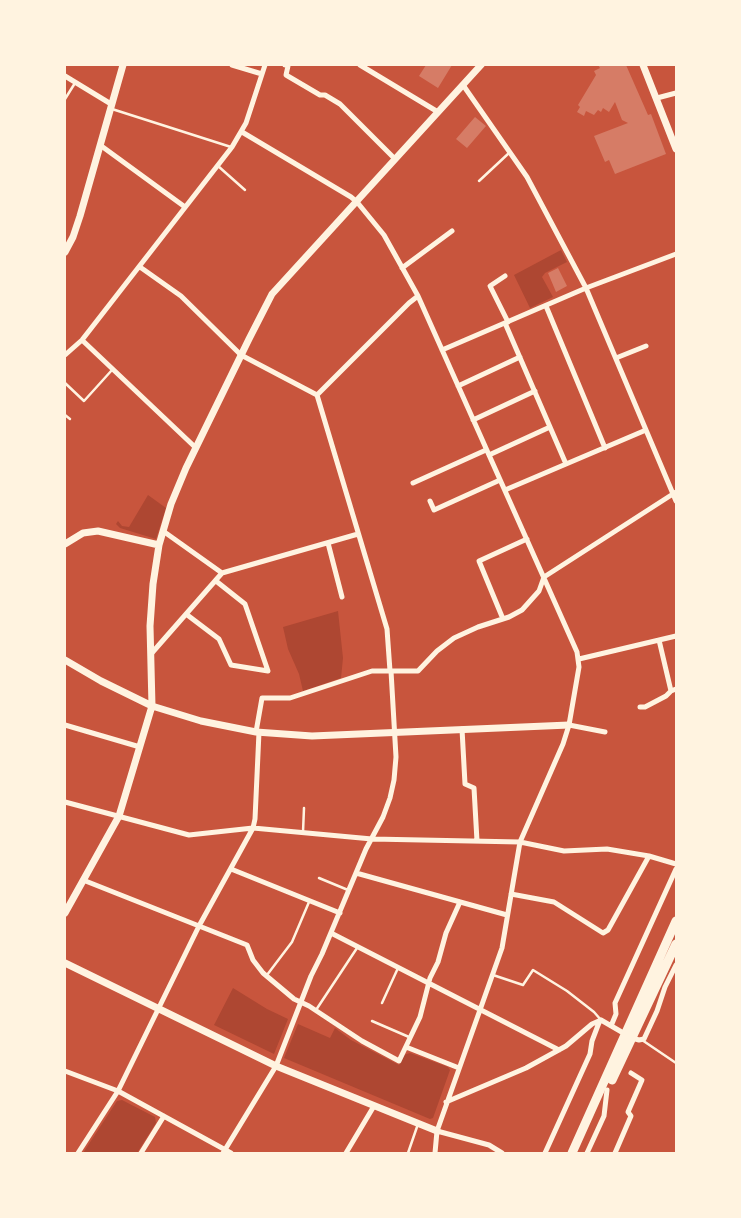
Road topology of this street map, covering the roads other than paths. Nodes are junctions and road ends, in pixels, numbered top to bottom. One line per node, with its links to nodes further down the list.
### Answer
1 (123, 65): 15 (street)
2 (232, 65): 8 (street)
3 (264, 65): 8 (street)
4 (285, 65): 22 (street)
5 (360, 65): 16 (street)
6 (481, 65): 11 (street)
7 (643, 65): 13 (street)
8 (262, 74): 17 (street)
9 (65, 76): 10 (street)
10 (76, 82): 14 (lane); 15 (street)
11 (463, 85): 16 (street); 21 (street)
12 (676, 93): 13 (street)
13 (658, 98): 20 (street)
14 (65, 99)
15 (111, 106): 18 (street); 19 (lane)
16 (438, 112): 22 (street)
17 (242, 132): 19 (street); 26 (street)
18 (100, 145): 27 (street); 29 (street)
19 (232, 147): 23 (street)
20 (676, 149)
21 (510, 152): 24 (lane); 34 (street)
22 (395, 159): 26 (street)
23 (218, 166): 25 (lane); 27 (street)
24 (479, 181)
25 (245, 190)
26 (356, 202): 32 (street); 42 (street)
27 (185, 207): 31 (street)
28 (452, 231): 32 (street)
29 (65, 252)
30 (676, 254): 34 (street)
31 (140, 267): 38 (street); 42 (street)
32 (402, 268): 35 (street)
33 (505, 276): 37 (street)
34 (586, 288): 36 (street); 44 (street)
35 (418, 296): 40 (street); 49 (street)
36 (546, 306): 37 (street); 56 (street)
37 (506, 322): 40 (street); 43 (street)
38 (82, 340): 41 (street); 45 (street)
39 (646, 346): 44 (street)
40 (442, 350): 47 (street)
41 (65, 355)
42 (242, 355): 49 (street); 55 (street)
43 (520, 357): 47 (street); 48 (street)
44 (616, 358): 54 (street)
45 (113, 369): 46 (lane); 55 (street)
46 (65, 383)
47 (458, 386): 52 (street)
48 (534, 392): 52 (street); 53 (street)
49 (317, 395): 66 (street)
50 (65, 415): 51 (lane)
51 (70, 419)
52 (473, 420): 57 (street)
53 (550, 427): 57 (street); 58 (street)
54 (646, 430): 56 (street); 62 (street)
55 (196, 448): 65 (street)
56 (605, 448): 58 (street)
57 (488, 452): 59 (street); 60 (street)
58 (566, 464): 61 (street)
59 (500, 480): 61 (street); 63 (street)
60 (413, 483)
61 (505, 490): 67 (street)
62 (675, 494): 64 (street); 72 (street)
63 (430, 501)
64 (676, 501)
65 (163, 531): 70 (street); 71 (street)
66 (358, 534): 68 (street); 83 (street)
67 (527, 539): 72 (street); 76 (street)
68 (328, 543): 71 (street); 74 (street)
69 (65, 544): 70 (street)
70 (160, 545): 79 (street)
71 (222, 573): 73 (street)
72 (544, 576): 76 (street); 80 (street)
73 (216, 581): 75 (street); 82 (street)
74 (342, 597)
75 (186, 614): 79 (street); 82 (street)
76 (503, 619): 83 (street)
77 (676, 636): 78 (street)
78 (659, 640): 80 (street); 85 (street)
79 (150, 655): 88 (street)
80 (579, 659): 91 (street)
81 (65, 660): 88 (street)
82 (263, 671): 84 (street)
83 (390, 671): 87 (street); 94 (street)
84 (262, 677)
85 (674, 690): 89 (street)
86 (261, 692): 87 (street)
87 (262, 698): 93 (street)
88 (152, 706): 93 (street); 96 (street)
89 (640, 707)
90 (65, 725): 96 (street)
91 (569, 725): 92 (street); 95 (street); 104 (street)
92 (462, 729): 94 (street); 103 (street)
93 (258, 732): 94 (street); 100 (street)
94 (394, 732): 102 (street)
95 (605, 732)
96 (140, 747): 99 (street)
97 (65, 802): 99 (street)
98 (304, 808): 101 (lane)
99 (119, 816): 100 (street); 111 (street)
100 (254, 828): 101 (street); 107 (street)
101 (303, 833): 102 (street)
102 (372, 839): 103 (street); 109 (street)
103 (477, 841): 104 (street)
104 (520, 842): 105 (street); 113 (street)
105 (649, 856): 106 (street); 113 (street)
106 (676, 864)
107 (231, 869): 114 (street); 120 (street)
108 (676, 869): 139 (street)
109 (356, 873): 112 (street); 115 (street)
110 (319, 878): 112 (lane)
111 (83, 880): 116 (street); 120 (street)
112 (349, 890): 117 (street)
113 (511, 894): 118 (street)
114 (309, 900): 117 (street); 128 (lane)
115 (460, 902): 118 (street); 130 (street)
116 (65, 913)
117 (340, 913): 121 (street)
118 (507, 915): 127 (street)
119 (676, 920): 141 (highway)
120 (199, 926): 128 (street); 134 (street)
121 (331, 933): 123 (street); 132 (street)
122 (676, 944): 141 (highway)
123 (358, 947): 126 (street); 136 (lane)
124 (65, 963): 134 (street)
125 (676, 965): 131 (street)
126 (398, 967): 130 (street); 133 (lane)
127 (492, 974): 135 (street); 137 (lane)
128 (266, 976): 132 (street)
129 (676, 980): 131 (street)
130 (429, 983): 135 (street); 140 (street)
131 (668, 983): 141 (street)
132 (301, 1002): 136 (street); 145 (street)
133 (382, 1003)
134 (159, 1007): 145 (street); 149 (street)
135 (480, 1009): 143 (street); 146 (street)
136 (316, 1011): 142 (street)
137 (601, 1020): 139 (street); 143 (street); 163 (street)
138 (372, 1021): 140 (lane)
139 (611, 1026): 141 (street)
140 (410, 1037): 142 (street)
141 (633, 1037): 144 (lane); 153 (highway); 153 (highway)
142 (406, 1047): 146 (street)
143 (560, 1050): 150 (street)
144 (676, 1063)
145 (276, 1066): 151 (street); 156 (street)
146 (459, 1068): 150 (street)
147 (65, 1071): 149 (street)
148 (630, 1073): 167 (street)
149 (118, 1092): 152 (street); 157 (street)
150 (446, 1102): 155 (street)
151 (374, 1106): 154 (street); 159 (street)
152 (164, 1116): 156 (street); 158 (street)
153 (596, 1116): 164 (highway); 165 (highway); 166 (street)
154 (418, 1124): 155 (street); 160 (lane)
155 (437, 1131): 161 (street); 162 (street)
156 (226, 1152)
157 (78, 1153)
158 (141, 1153)
159 (346, 1153)
160 (408, 1153)
161 (435, 1153)
162 (502, 1153)
163 (545, 1153)
164 (572, 1153)
165 (578, 1153)
166 (587, 1153)
167 (615, 1153)

